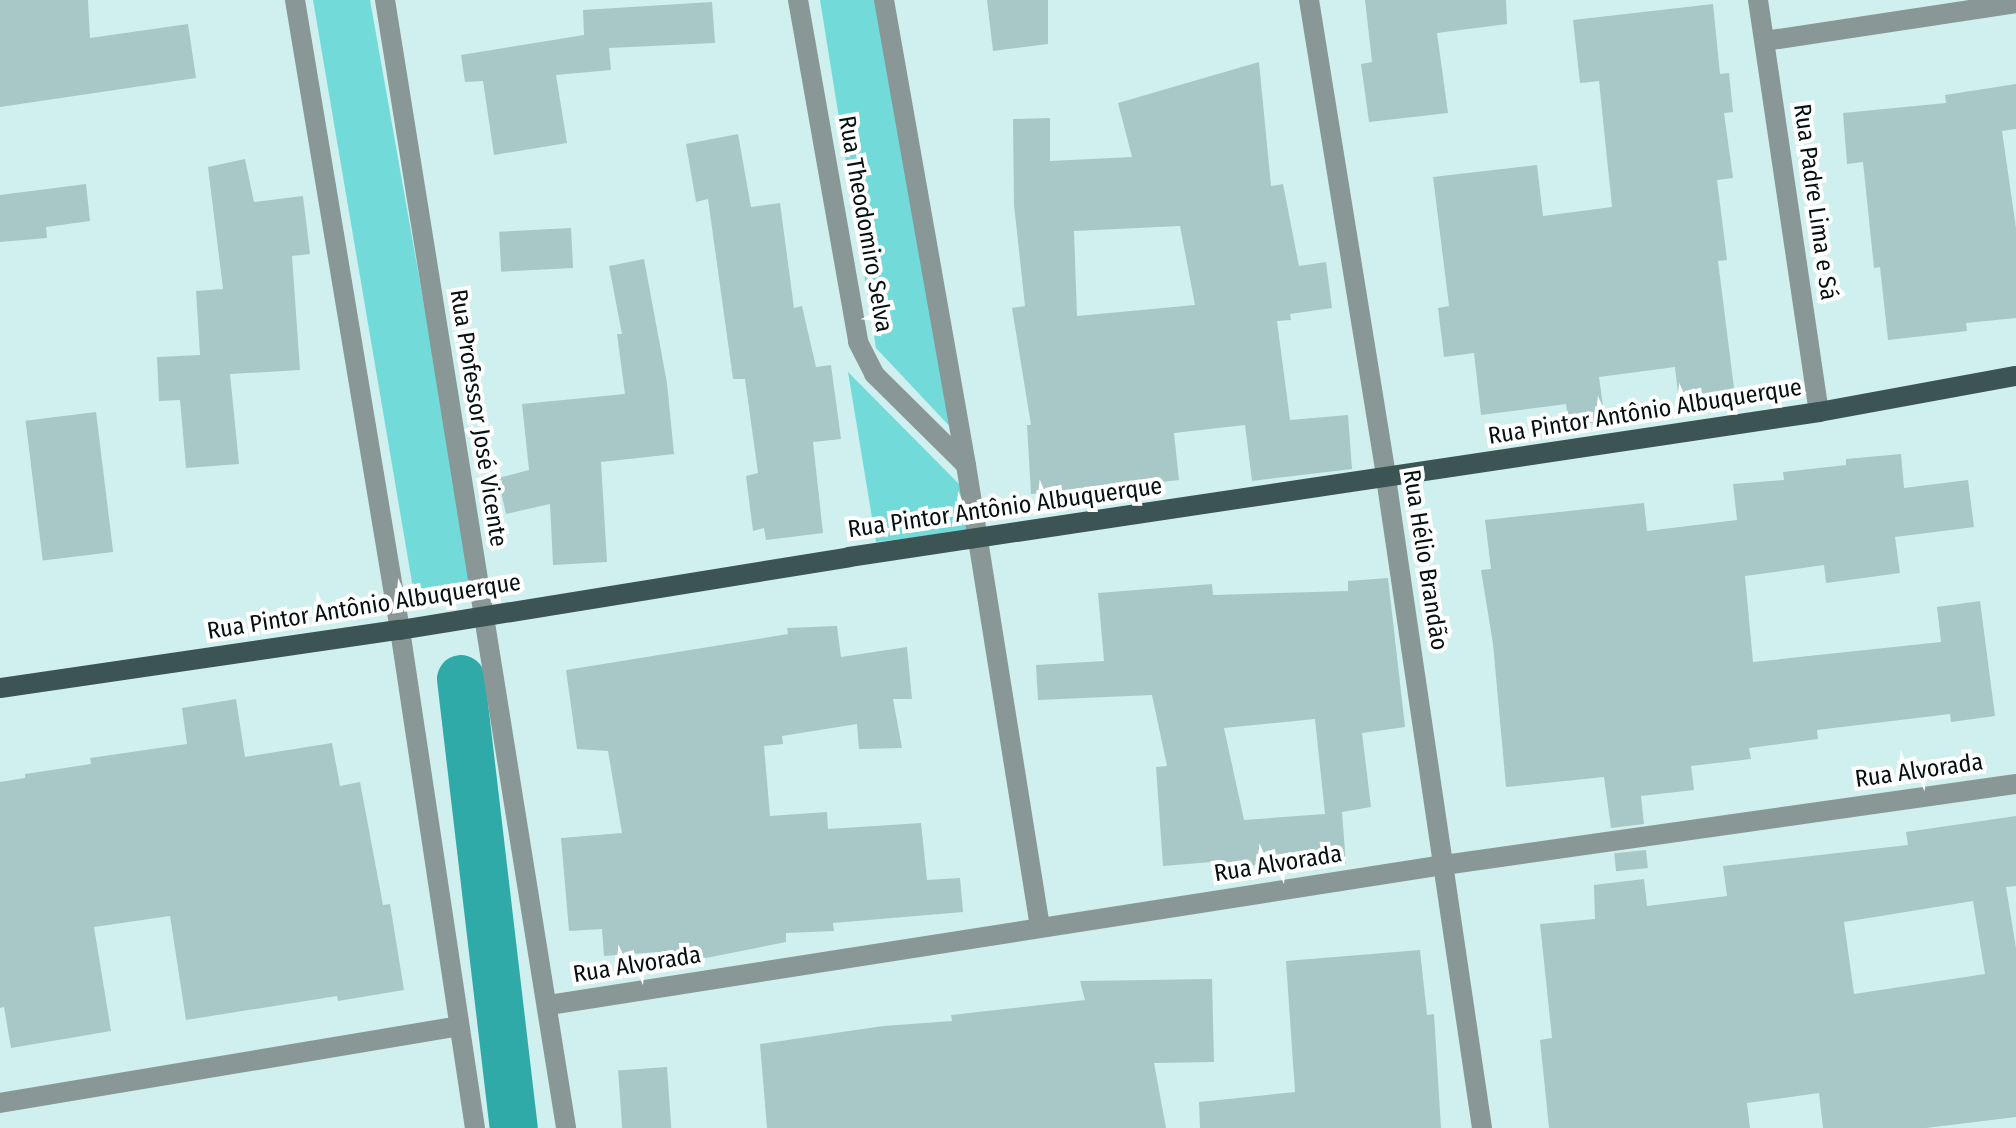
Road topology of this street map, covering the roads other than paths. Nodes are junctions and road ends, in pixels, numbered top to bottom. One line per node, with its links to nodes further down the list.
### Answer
1 (295, 0): 15 (street)
2 (385, 0): 14 (street, Rua Professor José Vicente)
3 (798, 0): 11 (street, Rua Theodomiro Selva)
4 (884, 0): 11 (street)
5 (1309, 0): 12 (street, Rua Hélio Brandão)
6 (1758, 0): 8 (street, Rua Padre Lima e Sá)
7 (2016, 3): 8 (street)
8 (1765, 41): 10 (street, Rua Padre Lima e Sá)
9 (2016, 377): 10 (main road, Rua Pintor Antônio Albuquerque)
10 (1819, 412): 12 (main road, Rua Pintor Antônio Albuquerque)
11 (966, 465): 13 (street)
12 (1386, 478): 13 (main road, Rua Pintor Antônio Albuquerque); 18 (street, Rua Hélio Brandão)
13 (977, 539): 14 (main road, Rua Pintor Antônio Albuquerque); 19 (street)
14 (484, 615): 15 (main road, Rua Pintor Antônio Albuquerque); 20 (street, Rua Professor José Vicente)
15 (400, 630): 16 (main road, Rua Pintor Antônio Albuquerque); 21 (street)
16 (0, 688)
17 (2016, 784): 18 (street, Rua Alvorada)
18 (1444, 865): 19 (street, Rua Alvorada); 25 (street, Rua Hélio Brandão)
19 (1040, 926): 20 (street, Rua Alvorada)
20 (549, 1005): 24 (street, Rua Professor José Vicente)
21 (458, 1026): 22 (street); 23 (street)
22 (0, 1103)
23 (475, 1128)
24 (566, 1128)
25 (1482, 1128)

